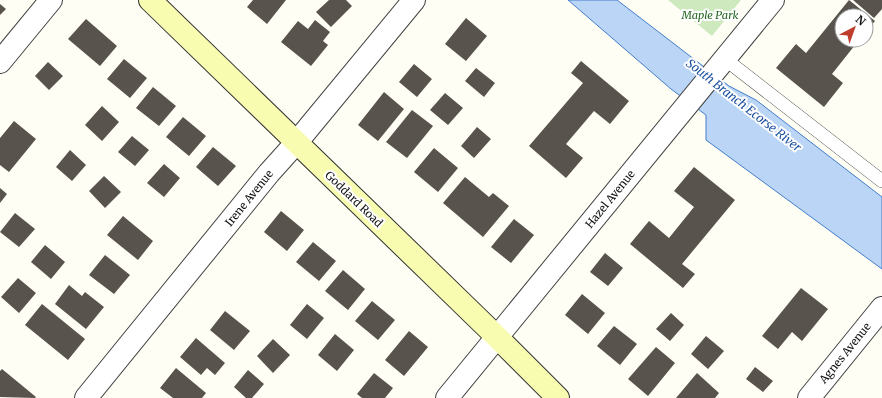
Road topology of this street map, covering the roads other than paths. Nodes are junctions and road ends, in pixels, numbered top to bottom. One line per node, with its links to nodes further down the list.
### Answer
1 (51, 0): 6 (street)
2 (150, 0): 7 (street, Goddard Road)
3 (414, 0): 7 (street, Irene Avenue)
4 (773, 0): 5 (street, Hazel Avenue)
5 (725, 59): 8 (lane); 10 (street, Hazel Avenue)
6 (0, 62)
7 (296, 143): 10 (street, Goddard Road); 11 (street, Irene Avenue)
8 (882, 181)
9 (882, 308): 14 (street, Agnes Avenue)
10 (497, 337): 12 (street, Hazel Avenue); 13 (street, Goddard Road)
11 (86, 398)
12 (447, 398)
13 (558, 398)
14 (809, 398)

